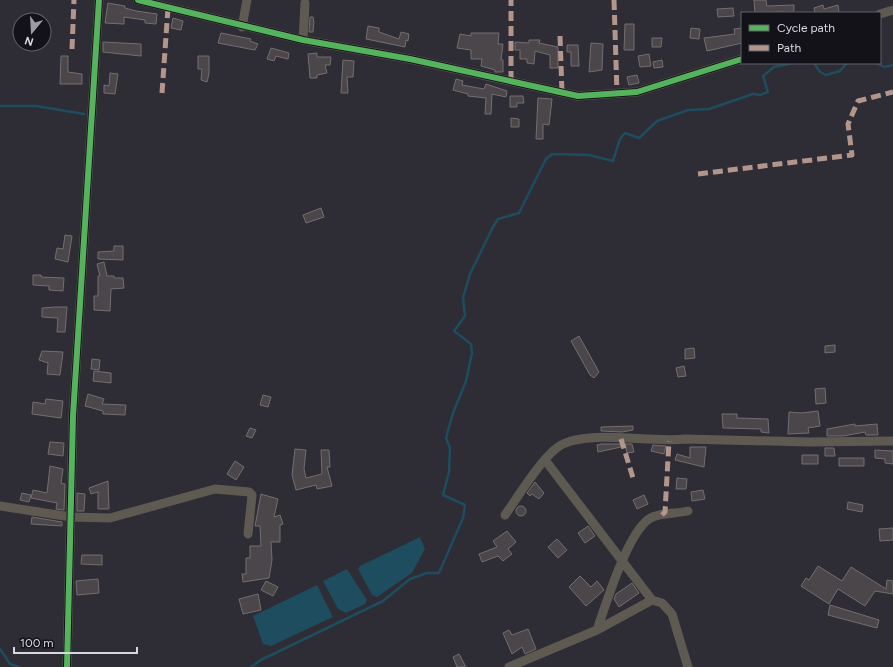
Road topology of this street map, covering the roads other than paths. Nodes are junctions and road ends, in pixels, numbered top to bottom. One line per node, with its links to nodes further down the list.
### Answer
1 (99, 0): 15 (street)
2 (138, 0): 7 (street)
3 (247, 0): 7 (street)
4 (305, 3): 8 (street)
5 (893, 10): 6 (street)
6 (881, 14)
7 (242, 27): 8 (street)
8 (303, 40): 9 (street)
9 (741, 59)
10 (893, 441): 11 (street)
11 (545, 460): 14 (street); 17 (street)
12 (0, 506): 15 (street)
13 (688, 511): 17 (street)
14 (505, 515)
15 (71, 517): 16 (street); 20 (street)
16 (248, 534)
17 (622, 559): 18 (street); 19 (street)
18 (652, 600): 19 (street); 22 (street)
19 (597, 630): 21 (street)
20 (67, 667)
21 (509, 667)
22 (688, 667)

